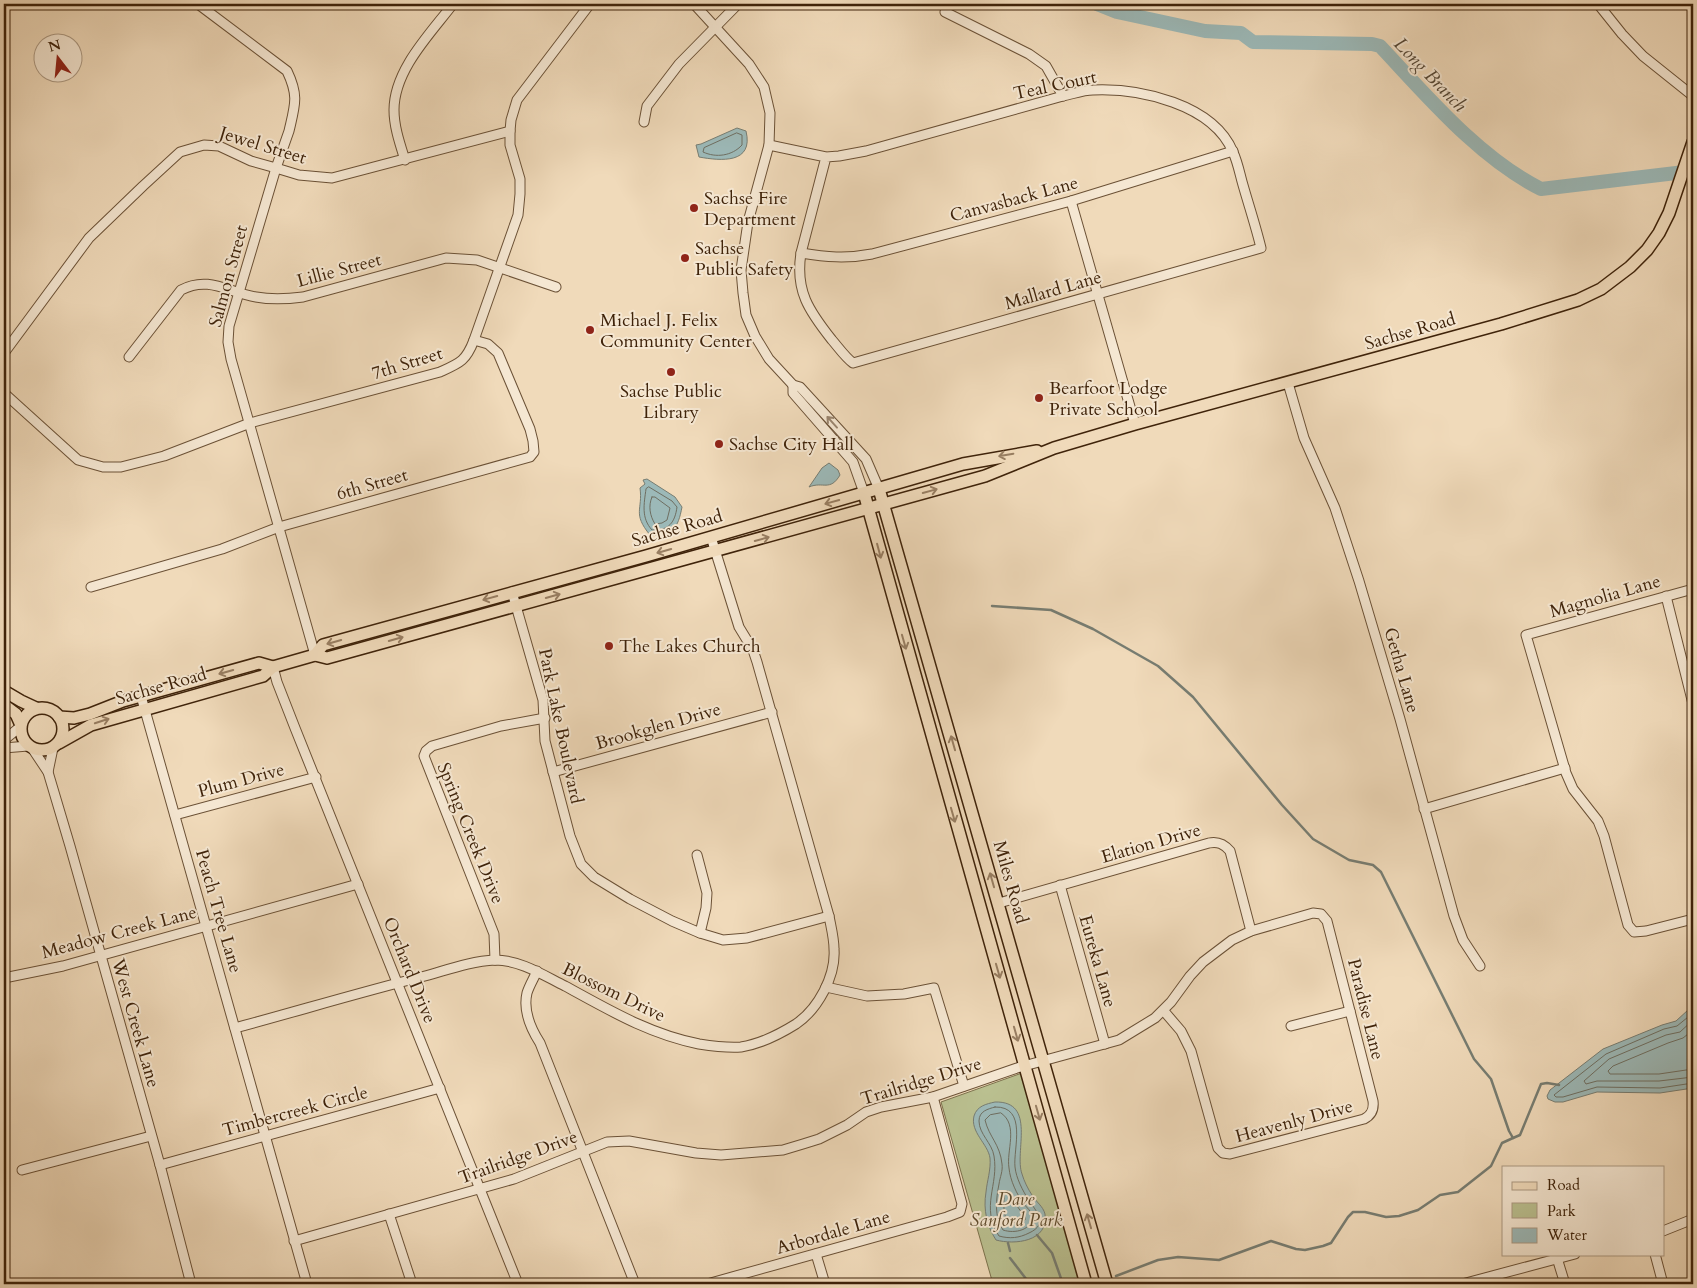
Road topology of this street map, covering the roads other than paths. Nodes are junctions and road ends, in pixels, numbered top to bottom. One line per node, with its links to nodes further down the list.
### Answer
1 (198, 4): 18 (street, Salmon Street)
2 (453, 4): 17 (street)
3 (590, 4): 12 (street, 7th Street)
4 (694, 4): 8 (street)
5 (738, 4): 8 (street)
6 (1598, 4): 10 (street)
7 (945, 12): 9 (street)
8 (714, 26): 11 (street); 14 (street)
9 (1063, 96): 15 (street, Teal Court); 16 (street, Teal Court)
10 (1693, 96)
11 (644, 122)
12 (510, 131): 17 (street, Jewel Street); 22 (street, 7th Street)
13 (1692, 144): 29 (main road, Sachse Road)
14 (769, 145): 16 (street, Teal Court); 30 (street)
15 (1233, 151): 19 (street, Canvasback Lane); 20 (street, Teal Court)
16 (826, 157): 21 (street)
17 (405, 160): 18 (street, Jewel Street)
18 (276, 168): 24 (street, Salmon Street); 27 (street, Jewel Street)
19 (1071, 201): 21 (street, Canvasback Lane); 25 (street)
20 (1261, 248): 25 (street, Mallard Lane)
21 (801, 253): 25 (street, Mallard Lane)
22 (499, 267): 23 (street, Lillie Street); 24 (street, Lillie Street); 26 (street, 7th Street)
23 (556, 287)
24 (238, 292): 28 (street, Lillie Street); 32 (street, Salmon Street)
25 (1098, 294): 33 (street)
26 (474, 340): 32 (street, 7th Street); 39 (street, 6th Street)
27 (4, 353)
28 (129, 356)
29 (1288, 383): 33 (main road, Sachse Road); 69 (street, Getha Lane)
30 (793, 385): 35 (street, one-way to 30); 36 (street)
31 (4, 393): 32 (street, 7th Street)
32 (250, 423): 39 (street, Salmon Street)
33 (1135, 424): 34 (main road, Sachse Road)
34 (1054, 448): 35 (main road, Sachse Road, one-way to 35); 37 (main road, Sachse Road, one-way to 34)
35 (879, 489): 36 (main road, Sachse Road); 37 (main road, Miles Road)
36 (864, 493): 38 (main road, Miles Road); 40 (main road, Sachse Road, one-way to 40)
37 (883, 504): 38 (main road, Sachse Road); 67 (main road, Miles Road, one-way to 37)
38 (867, 508): 41 (main road, Sachse Road, one-way to 38); 68 (main road, Miles Road, one-way to 68)
39 (279, 527): 42 (street, 6th Street); 47 (street, Salmon Street)
40 (710, 537): 41 (street, Blossom Drive); 44 (main road, Sachse Road, one-way to 44)
41 (715, 550): 46 (main road, Sachse Road, one-way to 41); 55 (street, Blossom Drive)
42 (91, 587)
43 (1693, 588): 45 (street, Magnolia Lane)
44 (512, 592): 46 (street, Park Lake Boulevard); 47 (main road, Sachse Road, one-way to 47)
45 (1666, 596): 52 (street); 63 (street, Magnolia Lane)
46 (516, 606): 47 (main road, Sachse Road, one-way to 46); 57 (street, Park Lake Boulevard)
47 (316, 655): 48 (main road, Sachse Road)
48 (273, 667): 50 (main road, Sachse Road, one-way to 50); 54 (main road, Sachse Road); 66 (street, Orchard Drive)
49 (4, 691): 53 (main road)
50 (141, 696): 54 (street, Peach Tree Lane); 56 (main road, Sachse Road)
51 (4, 704): 58 (main road)
52 (1693, 704)
53 (36, 708): 56 (main road); 58 (main road)
54 (145, 709): 60 (main road, Sachse Road, one-way to 54); 70 (street, Peach Tree Lane)
55 (772, 712): 65 (street, Brookglen Drive); 76 (street, Blossom Drive)
56 (59, 717): 60 (main road)
57 (544, 718): 65 (street, Park Lake Boulevard); 82 (street, Spring Creek Drive)
58 (20, 725): 59 (street); 61 (main road)
59 (4, 740)
60 (56, 746): 61 (main road); 64 (street, West Creek Lane)
61 (30, 747): 62 (street); 64 (street, West Creek Lane)
62 (4, 748)
63 (1565, 768): 69 (street); 77 (street)
64 (48, 772): 81 (street, West Creek Lane)
65 (553, 772): 80 (street, Park Lake Boulevard)
66 (316, 777): 70 (street, Plum Drive); 72 (street, Orchard Drive)
67 (966, 788): 68 (main road); 74 (main road, Miles Road, one-way to 67)
68 (947, 794): 94 (main road, Miles Road, one-way to 94)
69 (1424, 809): 83 (street, Getha Lane)
70 (175, 815): 78 (street, Peach Tree Lane)
71 (697, 855): 80 (street)
72 (358, 884): 78 (street, Meadow Creek Lane); 86 (street, Orchard Drive)
73 (1060, 886): 74 (street, Elation Drive); 79 (street, Elation Drive); 92 (street, Eureka Lane)
74 (999, 903): 93 (main road, Miles Road)
75 (1321, 914): 79 (street, Trailridge Drive); 89 (street, Paradise Lane)
76 (829, 916): 80 (street, Park Lake Boulevard); 87 (street, Blossom Drive)
77 (1693, 919)
78 (206, 925): 81 (street, Meadow Creek Lane); 91 (street, Peach Tree Lane)
79 (1251, 931): 88 (street, Trailridge Drive)
80 (700, 933)
81 (100, 955): 85 (street, Meadow Creek Lane); 99 (street, West Creek Lane)
82 (495, 960): 84 (street, Blossom Drive); 86 (street, Blossom Drive)
83 (1480, 966)
84 (537, 971): 87 (street, Blossom Drive); 101 (street)
85 (4, 978)
86 (398, 983): 91 (street, Blossom Drive); 96 (street, Orchard Drive)
87 (826, 987): 95 (street)
88 (1163, 1010): 92 (street, Trailridge Drive); 98 (street, Heavenly Drive)
89 (1350, 1011): 90 (street); 98 (street, Paradise Lane)
90 (1291, 1026)
91 (235, 1028): 100 (street, Peach Tree Lane)
92 (1105, 1044): 93 (street, Trailridge Drive)
93 (1043, 1061): 94 (street, Trailridge Drive); 109 (main road, Miles Road, one-way to 93)
94 (1025, 1066): 95 (street, Trailridge Drive); 110 (main road, Miles Road, one-way to 110)
95 (964, 1086): 97 (street, Trailridge Drive)
96 (440, 1088): 100 (street, Timbercreek Circle); 104 (street, Orchard Drive)
97 (933, 1097): 101 (street, Trailridge Drive); 111 (street, Arbordale Lane)
98 (1371, 1114)
99 (151, 1136): 102 (street, West Creek Lane); 103 (street)
100 (266, 1136): 102 (street, Timbercreek Circle); 108 (street, Peach Tree Lane)
101 (582, 1151): 104 (street, Trailridge Drive); 120 (street)
102 (160, 1165): 116 (street, West Creek Lane)
103 (22, 1170)
104 (480, 1189): 105 (street, Trailridge Drive); 119 (street, Orchard Drive)
105 (389, 1214): 108 (street, Trailridge Drive); 118 (street)
106 (1693, 1219): 107 (street)
107 (1664, 1232)
108 (294, 1241): 117 (street, Peach Tree Lane)
109 (1097, 1248): 110 (main road); 124 (main road, Miles Road)
110 (1077, 1253): 123 (main road, Miles Road)
111 (816, 1254): 121 (street, Arbordale Lane); 122 (street)
112 (1566, 1256): 114 (street)
113 (1656, 1256): 126 (street)
114 (1558, 1258): 115 (street); 125 (street)
115 (1466, 1283)
116 (191, 1284)
117 (307, 1284)
118 (412, 1284)
119 (518, 1284)
120 (635, 1284)
121 (707, 1284)
122 (825, 1284)
123 (1086, 1284)
124 (1107, 1284)
125 (1565, 1284)
126 (1663, 1284)

